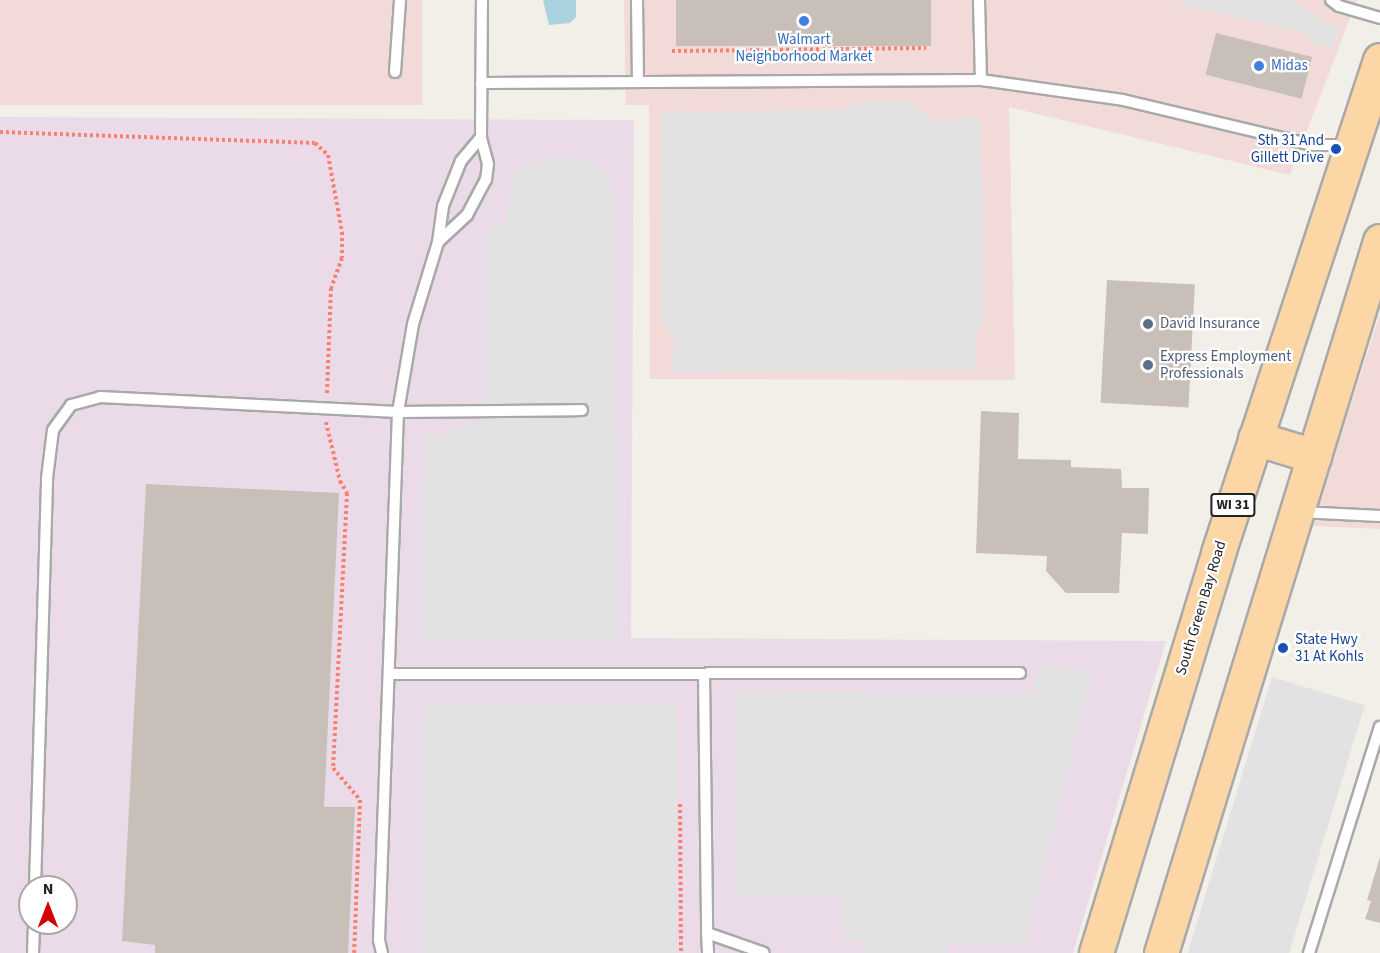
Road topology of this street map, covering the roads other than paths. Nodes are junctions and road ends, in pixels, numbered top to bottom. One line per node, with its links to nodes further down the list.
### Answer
1 (400, 0): 8 (lane)
2 (482, 0): 11 (lane)
3 (637, 0): 10 (lane)
4 (979, 0): 9 (lane)
5 (1331, 0): 6 (lane)
6 (1380, 18)
7 (1380, 60): 13 (main road, South Green Bay Road / WI 31)
8 (395, 72)
9 (981, 80): 10 (lane); 13 (lane)
10 (638, 82): 11 (lane)
11 (481, 83): 12 (lane)
12 (481, 137): 15 (lane); 15 (lane)
13 (1351, 145): 18 (main road, South Green Bay Road / WI 31)
14 (1380, 241): 19 (main road)
15 (438, 242): 17 (lane)
16 (582, 410): 17 (lane)
17 (398, 412): 23 (lane); 26 (lane)
18 (1255, 438): 19 (main road); 33 (main road, South Green Bay Road / WI 31)
19 (1314, 456): 20 (main road)
20 (1297, 512): 21 (lane); 34 (main road)
21 (1380, 516)
22 (1020, 673): 24 (lane)
23 (390, 674): 24 (lane); 30 (lane)
24 (704, 674): 27 (lane)
25 (1380, 727): 35 (lane)
26 (35, 875)
27 (708, 933): 31 (lane); 32 (lane)
28 (34, 935): 29 (lane)
29 (33, 953)
30 (382, 953)
31 (708, 953)
32 (765, 953)
33 (1096, 953)
34 (1161, 953)
35 (1309, 953)

